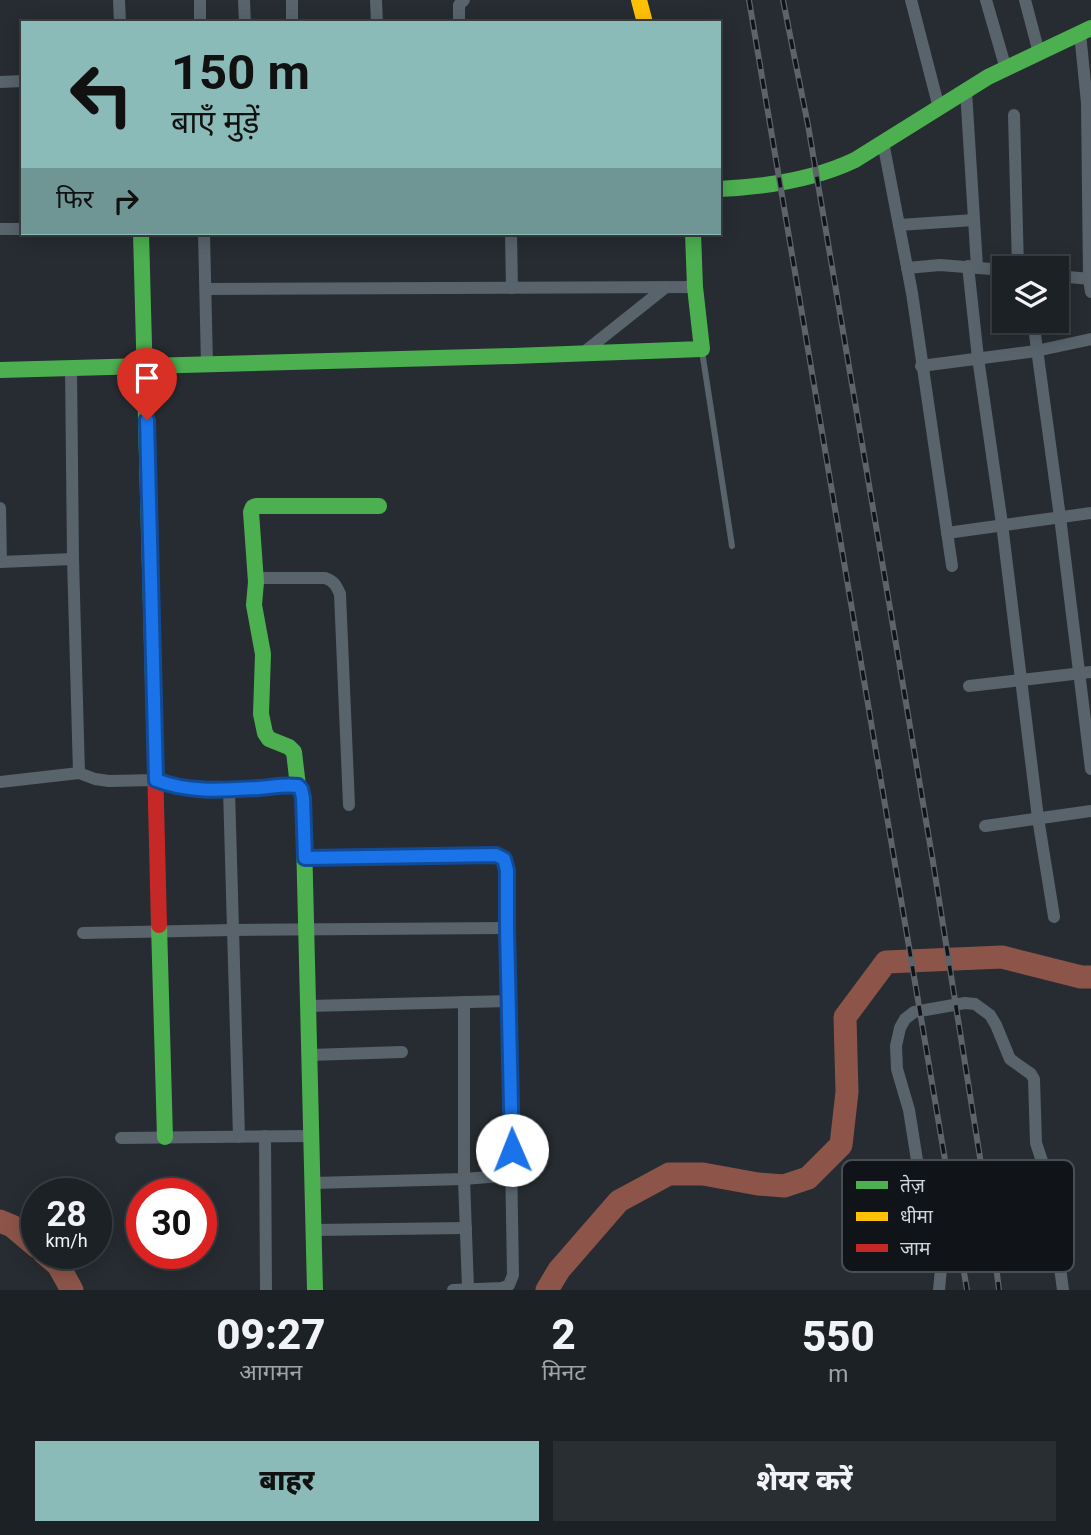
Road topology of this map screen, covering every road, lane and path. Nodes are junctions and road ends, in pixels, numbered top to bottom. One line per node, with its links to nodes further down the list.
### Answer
1 (119, 0): 11 (street)
2 (200, 0): 12 (street)
3 (244, 0): 13 (street)
4 (292, 0): 14 (street)
5 (376, 0): 15 (street)
6 (464, 0): 16 (street)
7 (639, 0): 17 (street)
8 (911, 0): 24 (street)
9 (986, 0): 20 (street)
10 (1025, 0): 19 (street)
11 (120, 21)
12 (200, 21)
13 (244, 21)
14 (292, 21)
15 (377, 21)
16 (458, 21)
17 (644, 21)
18 (1086, 30): 19 (street); 41 (street)
19 (1039, 53): 20 (street)
20 (1006, 69): 23 (street)
21 (21, 81): 22 (street)
22 (0, 82)
23 (966, 91): 24 (street); 28 (street)
24 (939, 108): 26 (street)
25 (1014, 115): 36 (street)
26 (883, 142): 27 (street); 29 (street)
27 (721, 189)
28 (975, 220): 29 (street); 37 (street)
29 (899, 225): 38 (street)
30 (0, 229): 31 (street)
31 (21, 229)
32 (141, 235): 53 (street)
33 (204, 235): 45 (street)
34 (511, 235): 44 (street)
35 (693, 235): 43 (street)
36 (1018, 256)
37 (973, 267): 38 (street); 39 (street); 51 (street)
38 (907, 268): 54 (street)
39 (992, 269)
40 (1069, 279): 41 (street)
41 (1090, 284)
42 (666, 287): 43 (street); 44 (street); 50 (street)
43 (695, 287): 48 (street)
44 (512, 288): 45 (street)
45 (206, 289): 52 (street)
46 (1034, 333): 49 (street)
47 (1091, 339): 49 (street)
48 (702, 349): 50 (street); 63 (lane)
49 (1036, 351): 51 (street); 60 (street)
50 (583, 353): 52 (street)
51 (978, 358): 54 (street); 61 (street)
52 (207, 365): 53 (street)
53 (146, 366): 55 (street); 73 (street)
54 (922, 366): 62 (street)
55 (71, 368): 56 (street); 64 (street)
56 (0, 370)
57 (379, 506): 67 (street)
58 (0, 508): 65 (street)
59 (1091, 513): 60 (street)
60 (1060, 517): 61 (street); 68 (street)
61 (1002, 524): 62 (street); 69 (street)
62 (947, 533): 66 (street)
63 (732, 546)
64 (73, 559): 65 (street); 72 (street)
65 (1, 562)
66 (951, 566)
67 (256, 578): 75 (street); 77 (street)
68 (1085, 672): 69 (street); 71 (street)
69 (1021, 680): 70 (street); 79 (street)
70 (969, 686)
71 (1091, 769)
72 (79, 773): 73 (street); 74 (street)
73 (156, 780): 76 (street); 86 (street)
74 (0, 782)
75 (298, 786): 76 (street); 81 (street)
76 (229, 790): 85 (street)
77 (349, 804)
78 (1091, 811): 79 (street)
79 (1038, 818): 80 (street); 82 (street)
80 (985, 826)
81 (305, 858): 83 (street); 84 (street)
82 (1054, 917)
83 (507, 928): 84 (street); 88 (street)
84 (307, 929): 85 (street); 90 (street)
85 (233, 930): 86 (street); 96 (street)
86 (160, 931): 87 (street); 95 (street)
87 (83, 933)
88 (510, 1001): 89 (street); 100 (street)
89 (464, 1002): 90 (street); 101 (street)
90 (308, 1006): 92 (street)
91 (402, 1052): 92 (street)
92 (309, 1055): 94 (street)
93 (265, 1136): 94 (street); 96 (street); 108 (street)
94 (312, 1136): 102 (street)
95 (165, 1137): 96 (street); 97 (street)
96 (239, 1137)
97 (121, 1138)
98 (917, 1160): 99 (street)
99 (1042, 1160)
100 (512, 1175): 101 (street); 107 (street)
101 (464, 1179): 102 (street); 103 (street)
102 (313, 1182): 104 (street)
103 (466, 1228): 104 (street); 107 (street)
104 (314, 1230): 109 (street)
105 (941, 1272): 111 (street)
106 (1061, 1272): 112 (street)
107 (468, 1288): 110 (street)
108 (265, 1290)
109 (315, 1290)
110 (453, 1290)
111 (939, 1290)
112 (1063, 1290)

